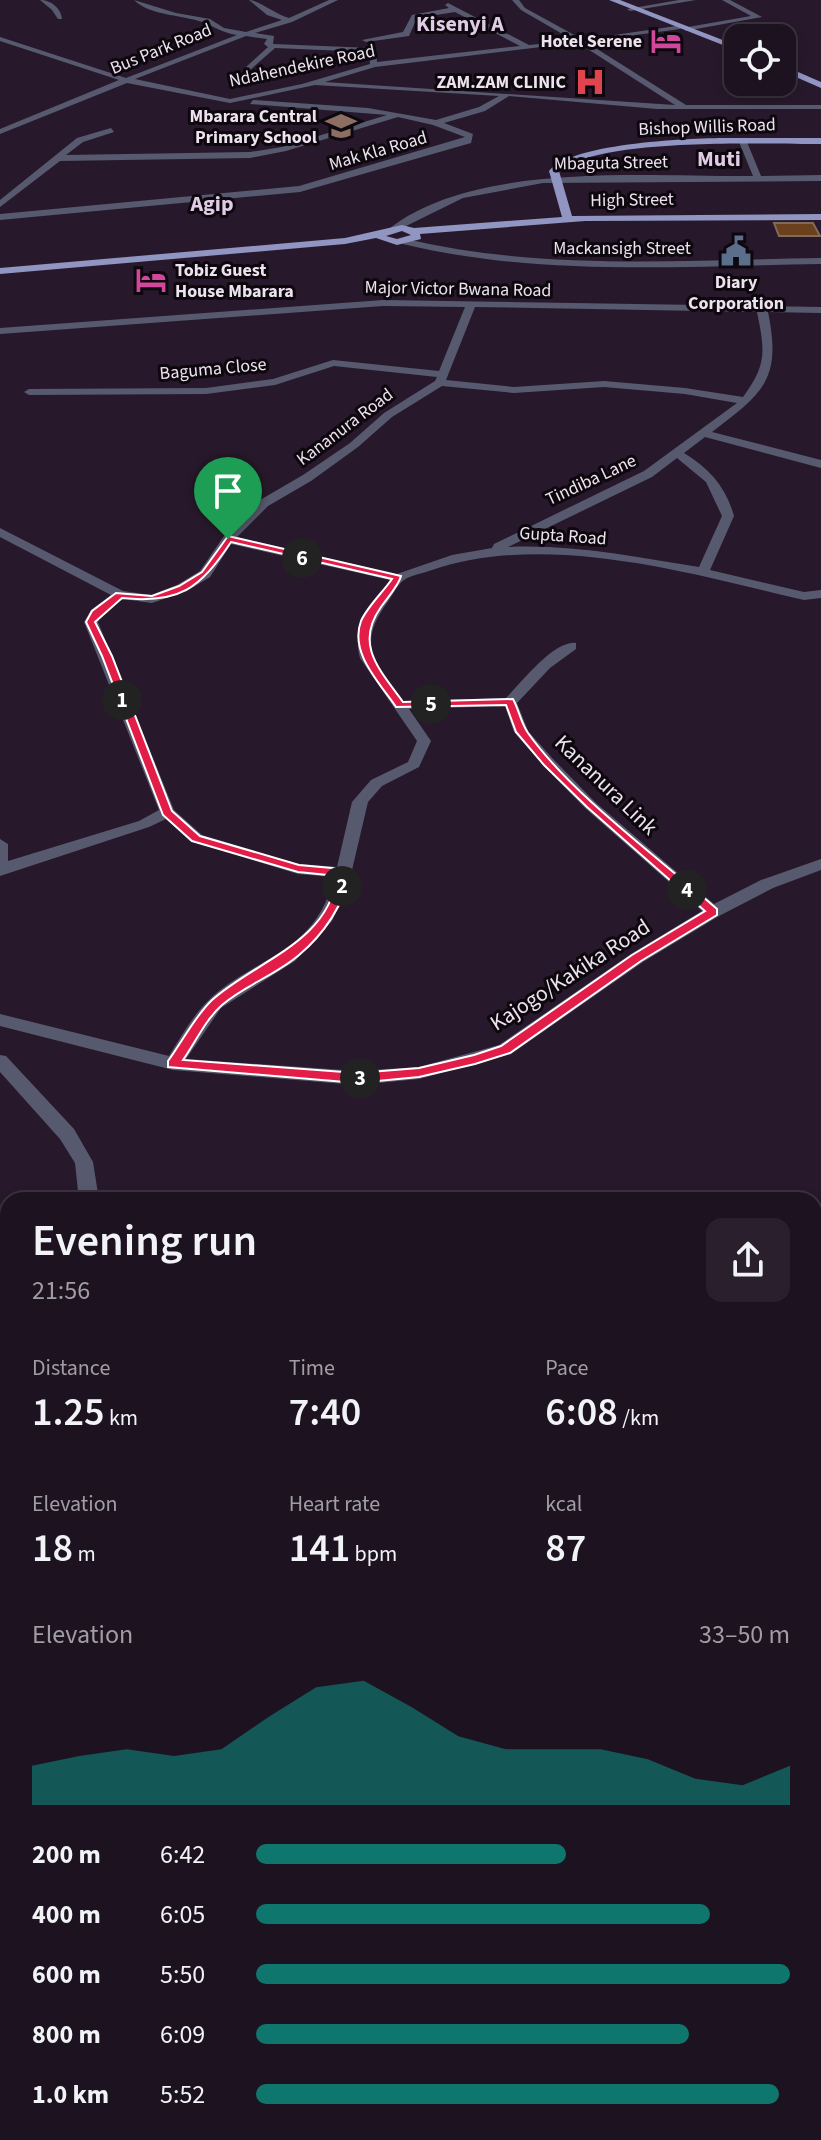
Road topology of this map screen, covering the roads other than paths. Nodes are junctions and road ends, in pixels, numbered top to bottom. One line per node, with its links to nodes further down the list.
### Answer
1 (43, 0): 13 (street)
2 (252, 0): 14 (street)
3 (335, 0): 14 (street, Bus Park Road)
4 (436, 0): 10 (street)
5 (515, 0): 20 (street)
6 (613, 0): 11 (main road)
7 (693, 0): 11 (street)
8 (725, 0): 16 (street)
9 (137, 1): 12 (street)
10 (458, 9): 19 (street); 24 (street)
11 (630, 9): 16 (main road)
12 (187, 17): 15 (street); 17 (street)
13 (60, 18)
14 (289, 20): 17 (street, Bus Park Road)
15 (166, 21)
16 (684, 28): 21 (street); 22 (main road)
17 (242, 34): 23 (street); 28 (street, Bus Park Road)
18 (0, 39): 28 (street, Ndahendekire Road)
19 (366, 40)
20 (572, 40): 21 (street); 24 (street, Ndahendekire Road)
21 (589, 41): 33 (street)
22 (724, 44)
23 (272, 47): 25 (street); 26 (street)
24 (527, 47): 25 (street, Ndahendekire Road)
25 (374, 65): 29 (street, Ndahendekire Road)
26 (249, 69)
27 (796, 74): 30 (main road)
28 (126, 80): 32 (street, Ndahendekire Road); 38 (street, Bus Park Road)
29 (308, 84): 31 (street); 32 (street, Ndahendekire Road)
30 (821, 85)
31 (508, 94): 33 (street); 36 (street, Mak Kla Road)
32 (230, 101): 35 (street)
33 (684, 107): 34 (street)
34 (821, 107)
35 (400, 114): 36 (street); 41 (street)
36 (436, 123): 46 (street, Mak Kla Road)
37 (111, 130): 41 (street)
38 (0, 132)
39 (821, 141): 40 (main road, Bishop Willis Road)
40 (743, 142): 42 (street); 44 (main road, Bishop Willis Road)
41 (58, 158): 45 (street)
42 (758, 178): 43 (street, Mbaguta Street); 44 (street, Mbaguta Street)
43 (821, 178)
44 (555, 179): 47 (main road); 49 (street, Mbaguta Street)
45 (0, 204)
46 (0, 217)
47 (568, 219): 48 (main road, High Street); 49 (main road, High Street)
48 (820, 219)
49 (412, 233): 50 (main road); 50 (main road); 51 (street, Mackansigh Street)
50 (384, 238): 52 (main road)
51 (821, 261)
52 (0, 271)
53 (471, 305): 54 (street, Major Victor Bwana Road); 56 (street, Major Victor Bwana Road); 57 (street)
54 (762, 310): 55 (street, Major Victor Bwana Road); 59 (street, Tindiba Lane)
55 (821, 310)
56 (0, 331)
57 (442, 379): 58 (street, Baguma Close); 59 (street, Baguma Close); 64 (street, Kananura Road)
58 (29, 392)
59 (746, 401): 60 (street, Tindiba Lane)
60 (706, 434): 61 (street, Tindiba Lane); 62 (street)
61 (678, 454): 65 (street, Tindiba Lane); 66 (street)
62 (821, 464)
63 (0, 532): 69 (street)
64 (228, 539): 67 (street); 69 (street, Kananura Road)
65 (488, 552): 66 (street, Gupta Road); 67 (street, Gupta Road)
66 (703, 572): 68 (street, Gupta Road)
67 (398, 578): 72 (street)
68 (821, 594)
69 (120, 595): 73 (street)
70 (571, 646): 71 (street)
71 (510, 702): 72 (street); 78 (street, Kananura Link)
72 (400, 705): 77 (street)
73 (167, 812): 76 (street); 77 (street)
74 (0, 844): 76 (street)
75 (821, 864): 78 (street, Kajogo/Kakika Road)
76 (1, 870)
77 (343, 873): 81 (street)
78 (713, 912): 81 (street, Kajogo/Kakika Road)
79 (0, 1020): 81 (street, Kajogo/Kakika Road)
80 (0, 1061): 82 (street)
81 (173, 1064)
82 (90, 1192)

